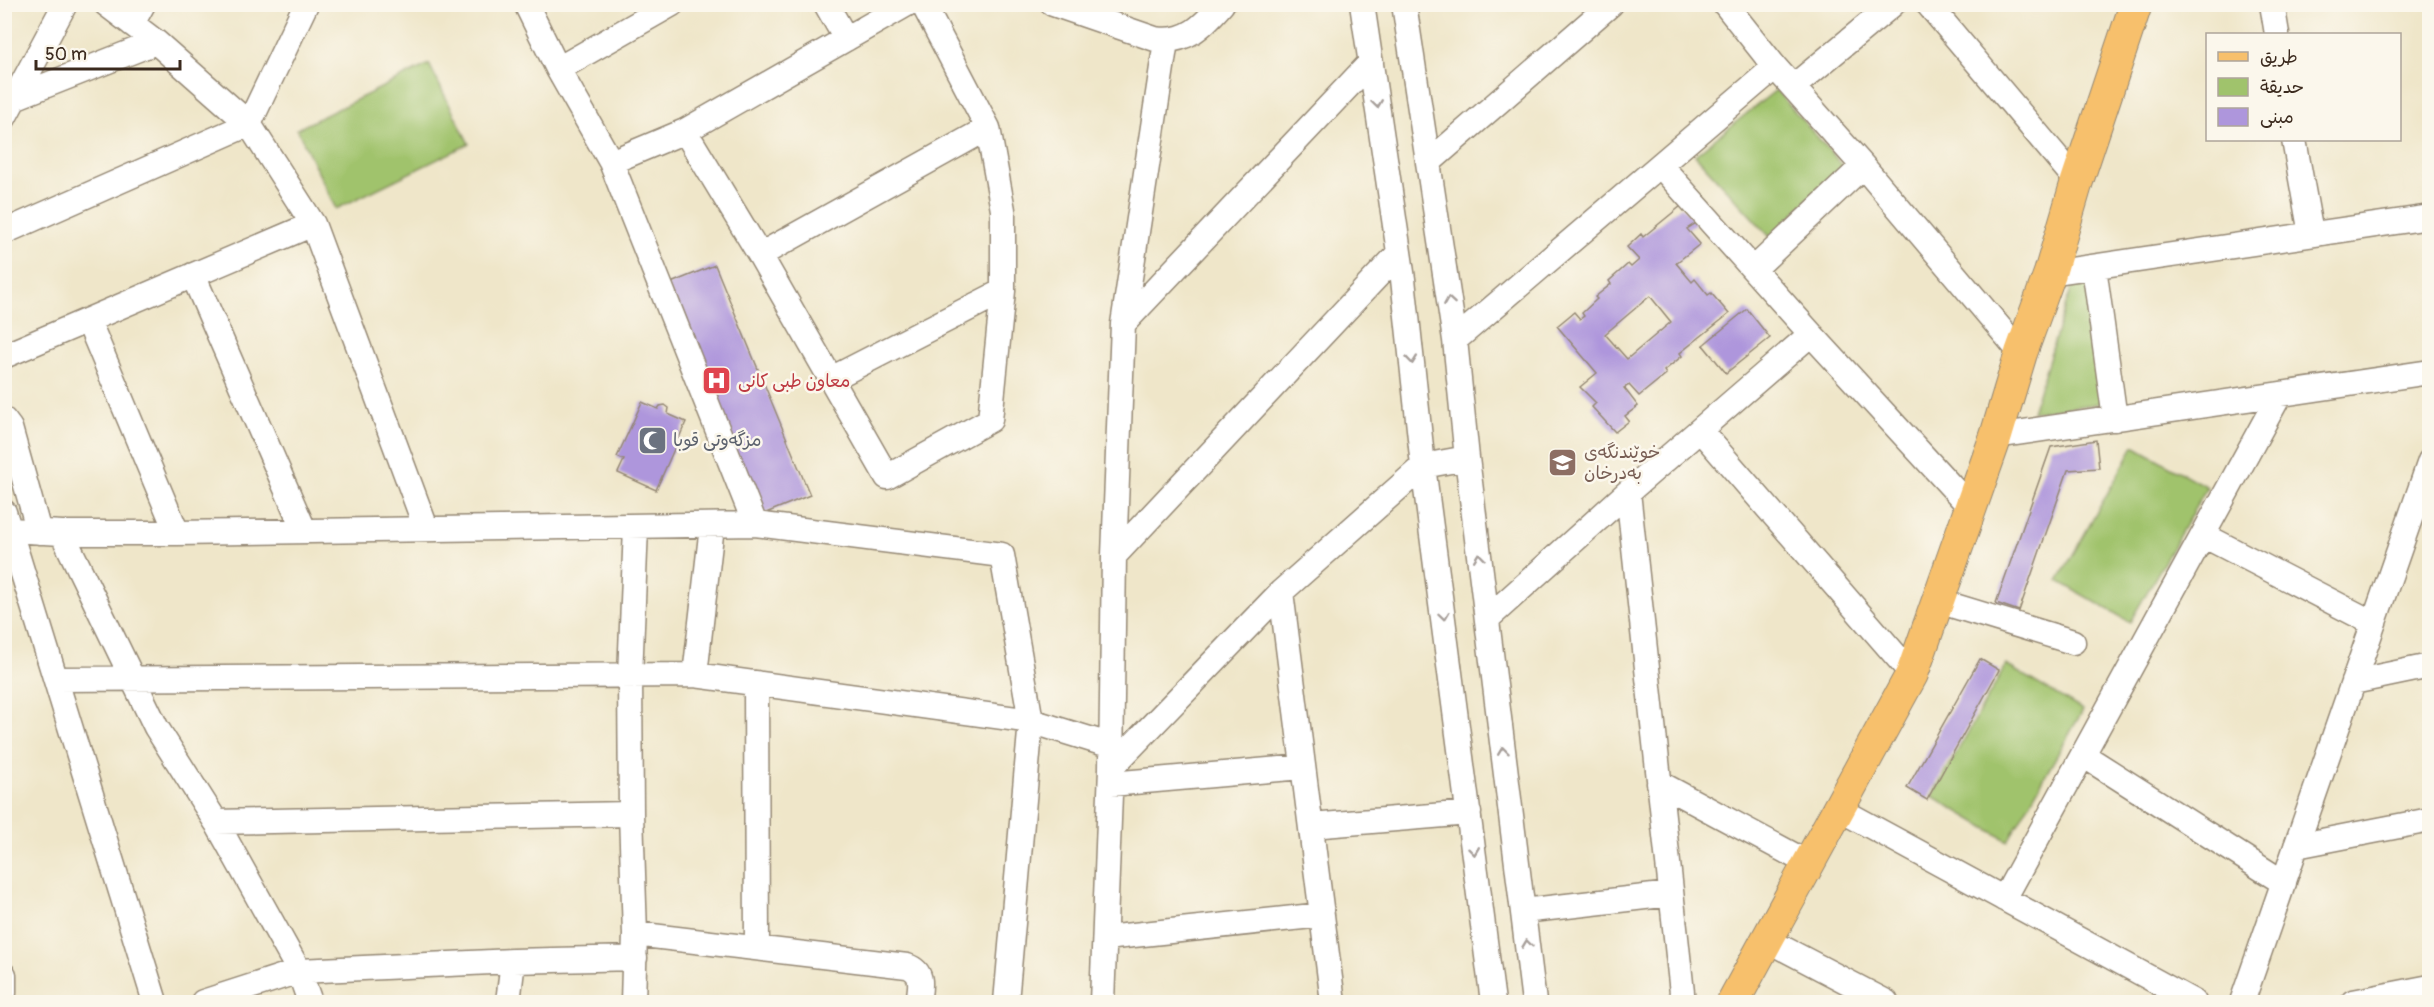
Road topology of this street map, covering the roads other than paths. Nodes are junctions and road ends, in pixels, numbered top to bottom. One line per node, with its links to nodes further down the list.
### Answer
1 (64, 4): 28 (street)
2 (106, 4): 19 (street)
3 (306, 4): 29 (street)
4 (526, 4): 26 (street)
5 (672, 4): 26 (street)
6 (826, 4): 21 (street)
7 (907, 4): 21 (street)
8 (923, 4): 30 (street)
9 (1053, 4): 22 (street)
10 (1222, 4): 22 (street)
11 (1362, 4): 24 (street)
12 (1404, 4): 34 (street)
13 (1611, 4): 34 (street)
14 (1725, 4): 25 (street)
15 (1893, 4): 27 (street)
16 (1928, 4): 37 (street)
17 (2271, 4): 20 (street)
18 (2134, 6): 37 (main road)
19 (137, 14): 23 (street)
20 (2277, 33)
21 (846, 39): 31 (street)
22 (1166, 41): 50 (street)
23 (156, 42): 28 (street); 29 (street)
24 (1371, 62): 42 (street, one-way to 42); 50 (street)
25 (1775, 67): 27 (street); 35 (street)
26 (558, 69): 33 (street)
27 (1793, 87): 36 (street)
28 (9, 108)
29 (249, 124): 39 (street); 40 (street)
30 (988, 128): 43 (street); 48 (street)
31 (685, 131): 33 (street); 43 (street)
32 (2295, 141): 41 (street)
33 (611, 162): 68 (street)
34 (1428, 163): 52 (street, one-way to 34)
35 (1660, 165): 45 (street); 52 (street)
36 (1863, 166): 45 (street); 53 (street)
37 (2077, 181): 46 (main road)
38 (2430, 217): 41 (street)
39 (312, 224): 47 (street); 72 (street)
40 (4, 232)
41 (2311, 234): 44 (street)
42 (1399, 253): 64 (street, one-way to 64); 77 (street)
43 (760, 255): 56 (street)
44 (2094, 267): 46 (street); 58 (street)
45 (1754, 269): 51 (street)
46 (2050, 273): 53 (main road)
47 (193, 275): 49 (street); 73 (street)
48 (1003, 291): 56 (street); 56 (street)
49 (88, 320): 54 (street); 75 (street)
50 (1123, 324): 77 (street)
51 (1811, 334): 60 (street); 66 (street)
52 (1455, 340): 62 (street)
53 (2021, 353): 61 (main road)
54 (4, 356)
55 (2430, 372): 57 (street)
56 (831, 379)
57 (2280, 394): 58 (street); 76 (street)
58 (2115, 419): 61 (street)
59 (6, 427): 74 (street)
60 (1700, 430): 65 (street); 84 (street)
61 (1996, 436): 66 (main road)
62 (1467, 458): 64 (street); 80 (street, one-way to 62)
63 (2430, 461): 67 (street)
64 (1423, 466): 78 (street); 97 (street, one-way to 97)
65 (1628, 492): 80 (street); 95 (street)
66 (1971, 507): 79 (main road)
67 (2421, 511): 81 (street)
68 (755, 524): 70 (street); 91 (street)
69 (6, 526): 74 (street); 88 (street)
70 (712, 526): 71 (street); 85 (street)
71 (636, 527): 72 (street); 86 (street)
72 (426, 528): 73 (street)
73 (304, 530): 75 (street)
74 (50, 532): 75 (street); 87 (street)
75 (177, 533)
76 (2203, 535): 81 (street); 92 (street)
77 (1114, 556): 93 (street)
78 (1281, 592): 93 (street); 94 (street)
79 (1938, 601): 82 (street); 84 (main road)
80 (1487, 619): 107 (street, one-way to 80)
81 (2373, 623): 89 (street)
82 (2073, 642)
83 (2430, 666): 89 (street)
84 (1912, 674): 96 (main road)
85 (695, 675): 86 (street); 90 (street)
86 (630, 676): 87 (street); 98 (street)
87 (133, 678): 88 (street); 100 (street)
88 (56, 679): 119 (street)
89 (2353, 682): 102 (street)
90 (756, 683): 91 (street); 112 (street)
91 (1031, 721): 93 (street); 125 (street)
92 (2083, 755): 104 (street); 106 (street)
93 (1111, 766): 94 (street); 110 (street)
94 (1303, 767): 101 (street)
95 (1659, 783): 103 (street); 105 (street)
96 (1837, 808): 103 (main road); 106 (street)
97 (1469, 813): 101 (street); 128 (street, one-way to 128)
98 (631, 814): 100 (street); 109 (street)
99 (2430, 820): 102 (street)
100 (216, 822): 115 (street)
101 (1311, 826): 108 (street)
102 (2296, 846): 104 (street)
103 (1808, 863): 111 (main road)
104 (2284, 883): 134 (street)
105 (1671, 894): 107 (street); 130 (street)
106 (2004, 899): 133 (street)
107 (1523, 911): 129 (street, one-way to 107)
108 (1322, 915): 110 (street); 127 (street)
109 (635, 934): 112 (street); 113 (street)
110 (1105, 938): 126 (street)
111 (1767, 940): 131 (main road); 132 (street)
112 (757, 948): 124 (street)
113 (635, 958): 114 (street); 123 (street)
114 (513, 961): 115 (street); 122 (street)
115 (299, 971): 120 (street); 121 (street)
116 (4, 975): 118 (street)
117 (2430, 987): 135 (street)
118 (4, 993)
119 (155, 1002)
120 (203, 1002)
121 (310, 1002)
122 (508, 1002)
123 (633, 1002)
124 (918, 1002)
125 (1006, 1002)
126 (1102, 1002)
127 (1333, 1002)
128 (1493, 1002)
129 (1534, 1002)
130 (1683, 1002)
131 (1733, 1002)
132 (1886, 1002)
133 (2194, 1002)
134 (2242, 1002)
135 (2353, 1002)

